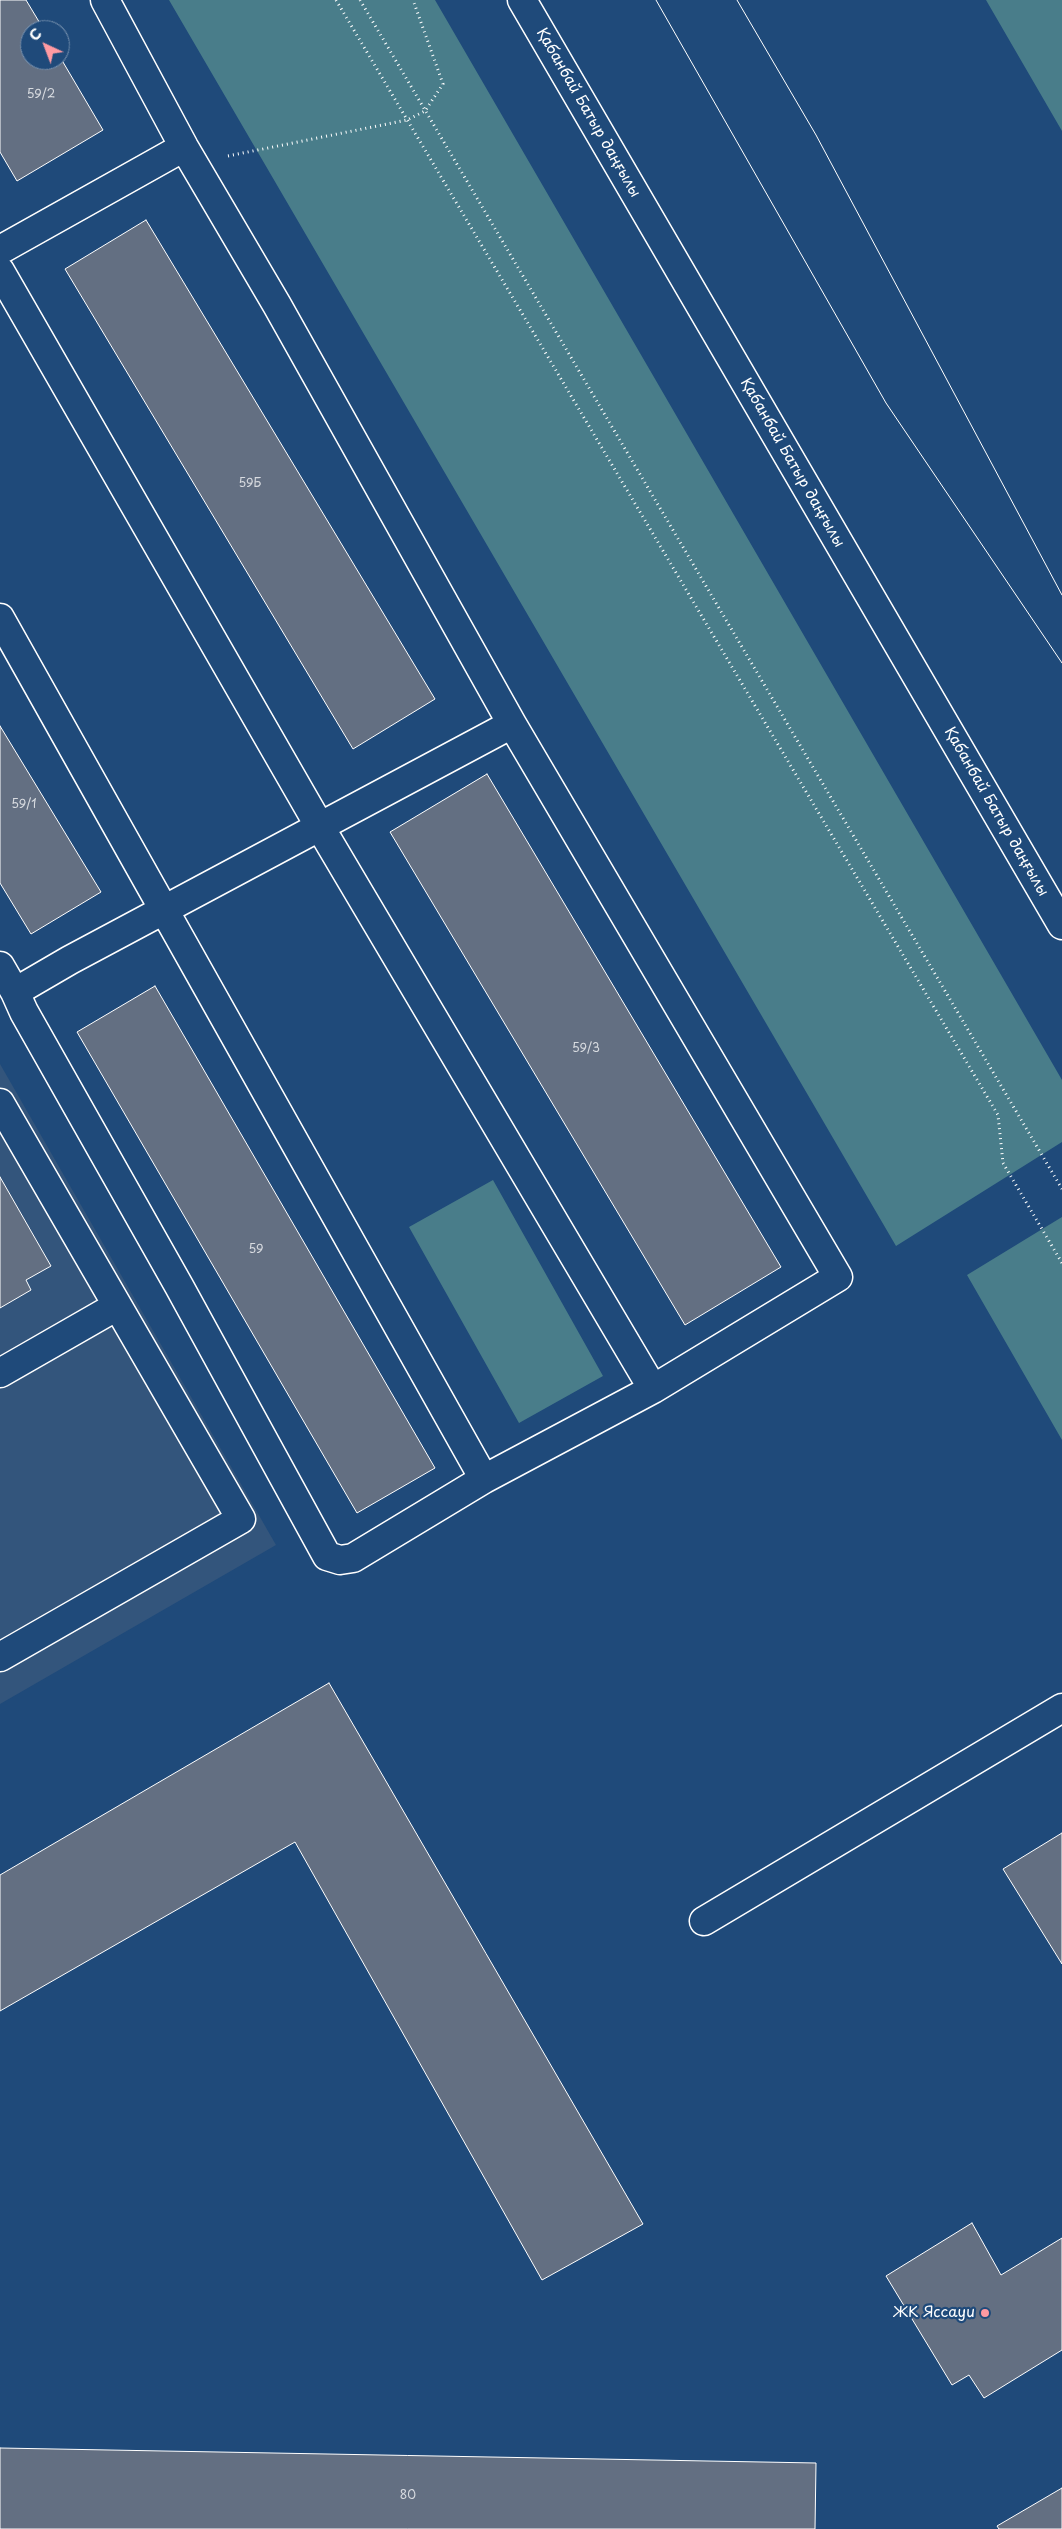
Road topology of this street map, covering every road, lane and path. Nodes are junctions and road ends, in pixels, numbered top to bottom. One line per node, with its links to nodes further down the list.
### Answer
1 (104, 0): 8 (street)
2 (336, 0): 7 (path)
3 (360, 0): 6 (path)
4 (414, 0): 6 (path)
5 (522, 0): 15 (street, Қабанбай Батыр даңғылы)
6 (425, 111): 7 (path); 19 (path)
7 (407, 120): 8 (path); 20 (path)
8 (188, 155): 9 (street); 12 (street)
9 (0, 250)
10 (0, 271): 13 (street)
11 (0, 618): 14 (street)
12 (512, 724): 13 (street); 23 (street)
13 (320, 828): 14 (street); 23 (street)
14 (166, 911): 17 (street); 24 (street)
15 (1062, 925)
16 (0, 966): 17 (street)
17 (15, 992): 24 (street)
18 (0, 1103): 21 (street)
19 (1062, 1190)
20 (1062, 1263)
21 (118, 1306): 22 (street); 25 (street)
22 (0, 1373)
23 (653, 1389): 24 (street)
24 (484, 1479)
25 (0, 1657)
26 (1062, 1708): 27 (street)
27 (704, 1921)

